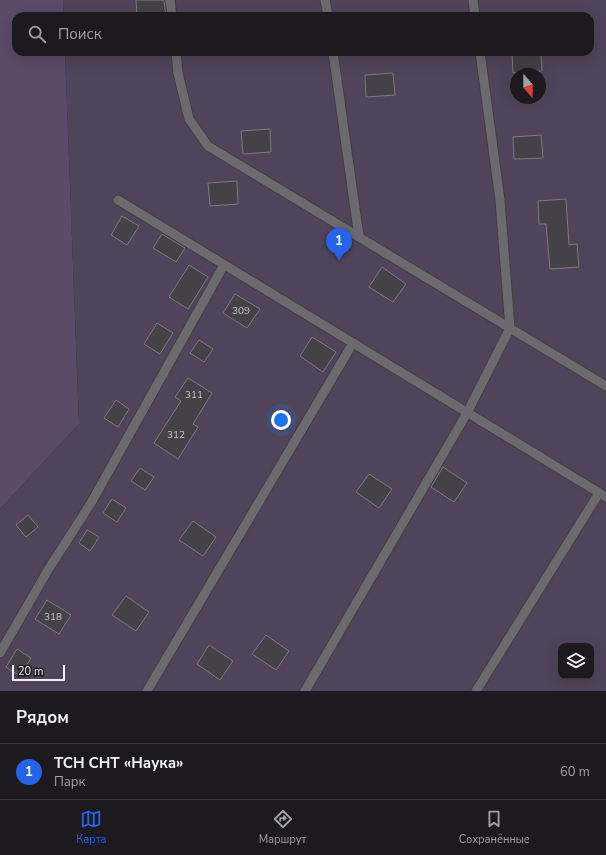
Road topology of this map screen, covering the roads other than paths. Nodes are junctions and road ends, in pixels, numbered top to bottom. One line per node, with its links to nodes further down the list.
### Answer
1 (170, 0): 4 (lane)
2 (325, 0): 5 (lane)
3 (473, 0): 6 (lane)
4 (172, 12)
5 (327, 12)
6 (474, 12)
7 (176, 56): 11 (lane)
8 (334, 56): 11 (lane)
9 (481, 56): 13 (lane)
10 (118, 200): 12 (lane)
11 (359, 237): 13 (lane)
12 (224, 265): 14 (lane); 18 (lane)
13 (510, 328): 15 (lane); 16 (lane)
14 (353, 343): 16 (lane); 19 (lane)
15 (606, 386)
16 (468, 413): 17 (lane); 20 (lane)
17 (602, 495): 21 (lane)
18 (0, 653)
19 (147, 691)
20 (305, 691)
21 (476, 691)

